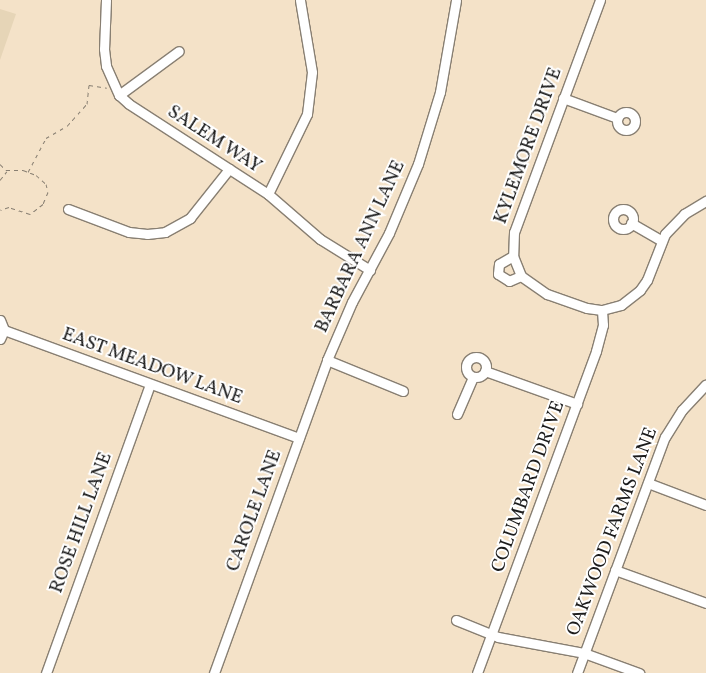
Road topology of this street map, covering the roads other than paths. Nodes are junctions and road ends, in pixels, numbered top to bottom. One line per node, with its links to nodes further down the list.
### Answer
1 (106, 0): 6 (street, SALEM WAY)
2 (300, 0): 10 (street)
3 (456, 0): 16 (street, BARBARA ANN LANE)
4 (600, 0): 7 (street, KYLEMORE DRIVE)
5 (179, 51): 6 (street)
6 (119, 94): 9 (street, SALEM WAY)
7 (563, 98): 8 (street); 15 (street, KYLEMORE DRIVE)
8 (617, 118)
9 (229, 169): 10 (street, SALEM WAY); 12 (street)
10 (268, 194): 16 (street, SALEM WAY)
11 (706, 201): 14 (street)
12 (68, 209)
13 (631, 223): 14 (street)
14 (661, 240): 18 (street)
15 (513, 256): 17 (street, KYLEMORE DRIVE); 17 (street)
16 (370, 270): 22 (street, BARBARA ANN LANE)
17 (521, 276): 18 (street)
18 (602, 310): 28 (street, COLUMBARD DRIVE)
19 (0, 320): 20 (street)
20 (4, 330): 21 (street); 25 (street, EAST MEADOW LANE)
21 (0, 339)
22 (327, 360): 27 (street); 30 (street, CAROLE LANE)
23 (485, 370): 24 (street); 24 (street); 28 (street)
24 (472, 377): 29 (street)
25 (150, 384): 30 (street, EAST MEADOW LANE); 38 (street, ROSE HILL LANE)
26 (706, 384): 31 (street, OAKWOOD FARMS LANE)
27 (403, 391)
28 (577, 404): 36 (street, COLUMBARD DRIVE)
29 (457, 414)
30 (299, 438): 39 (street, CAROLE LANE)
31 (648, 484): 32 (street); 33 (street, OAKWOOD FARMS LANE)
32 (706, 505)
33 (615, 570): 34 (street); 37 (street, OAKWOOD FARMS LANE)
34 (706, 603)
35 (456, 620): 36 (street)
36 (492, 634): 37 (street); 40 (street, COLUMBARD DRIVE)
37 (584, 653): 41 (street, OAKWOOD FARMS LANE); 42 (street)
38 (46, 673)
39 (214, 673)
40 (477, 673)
41 (577, 673)
42 (639, 673)

